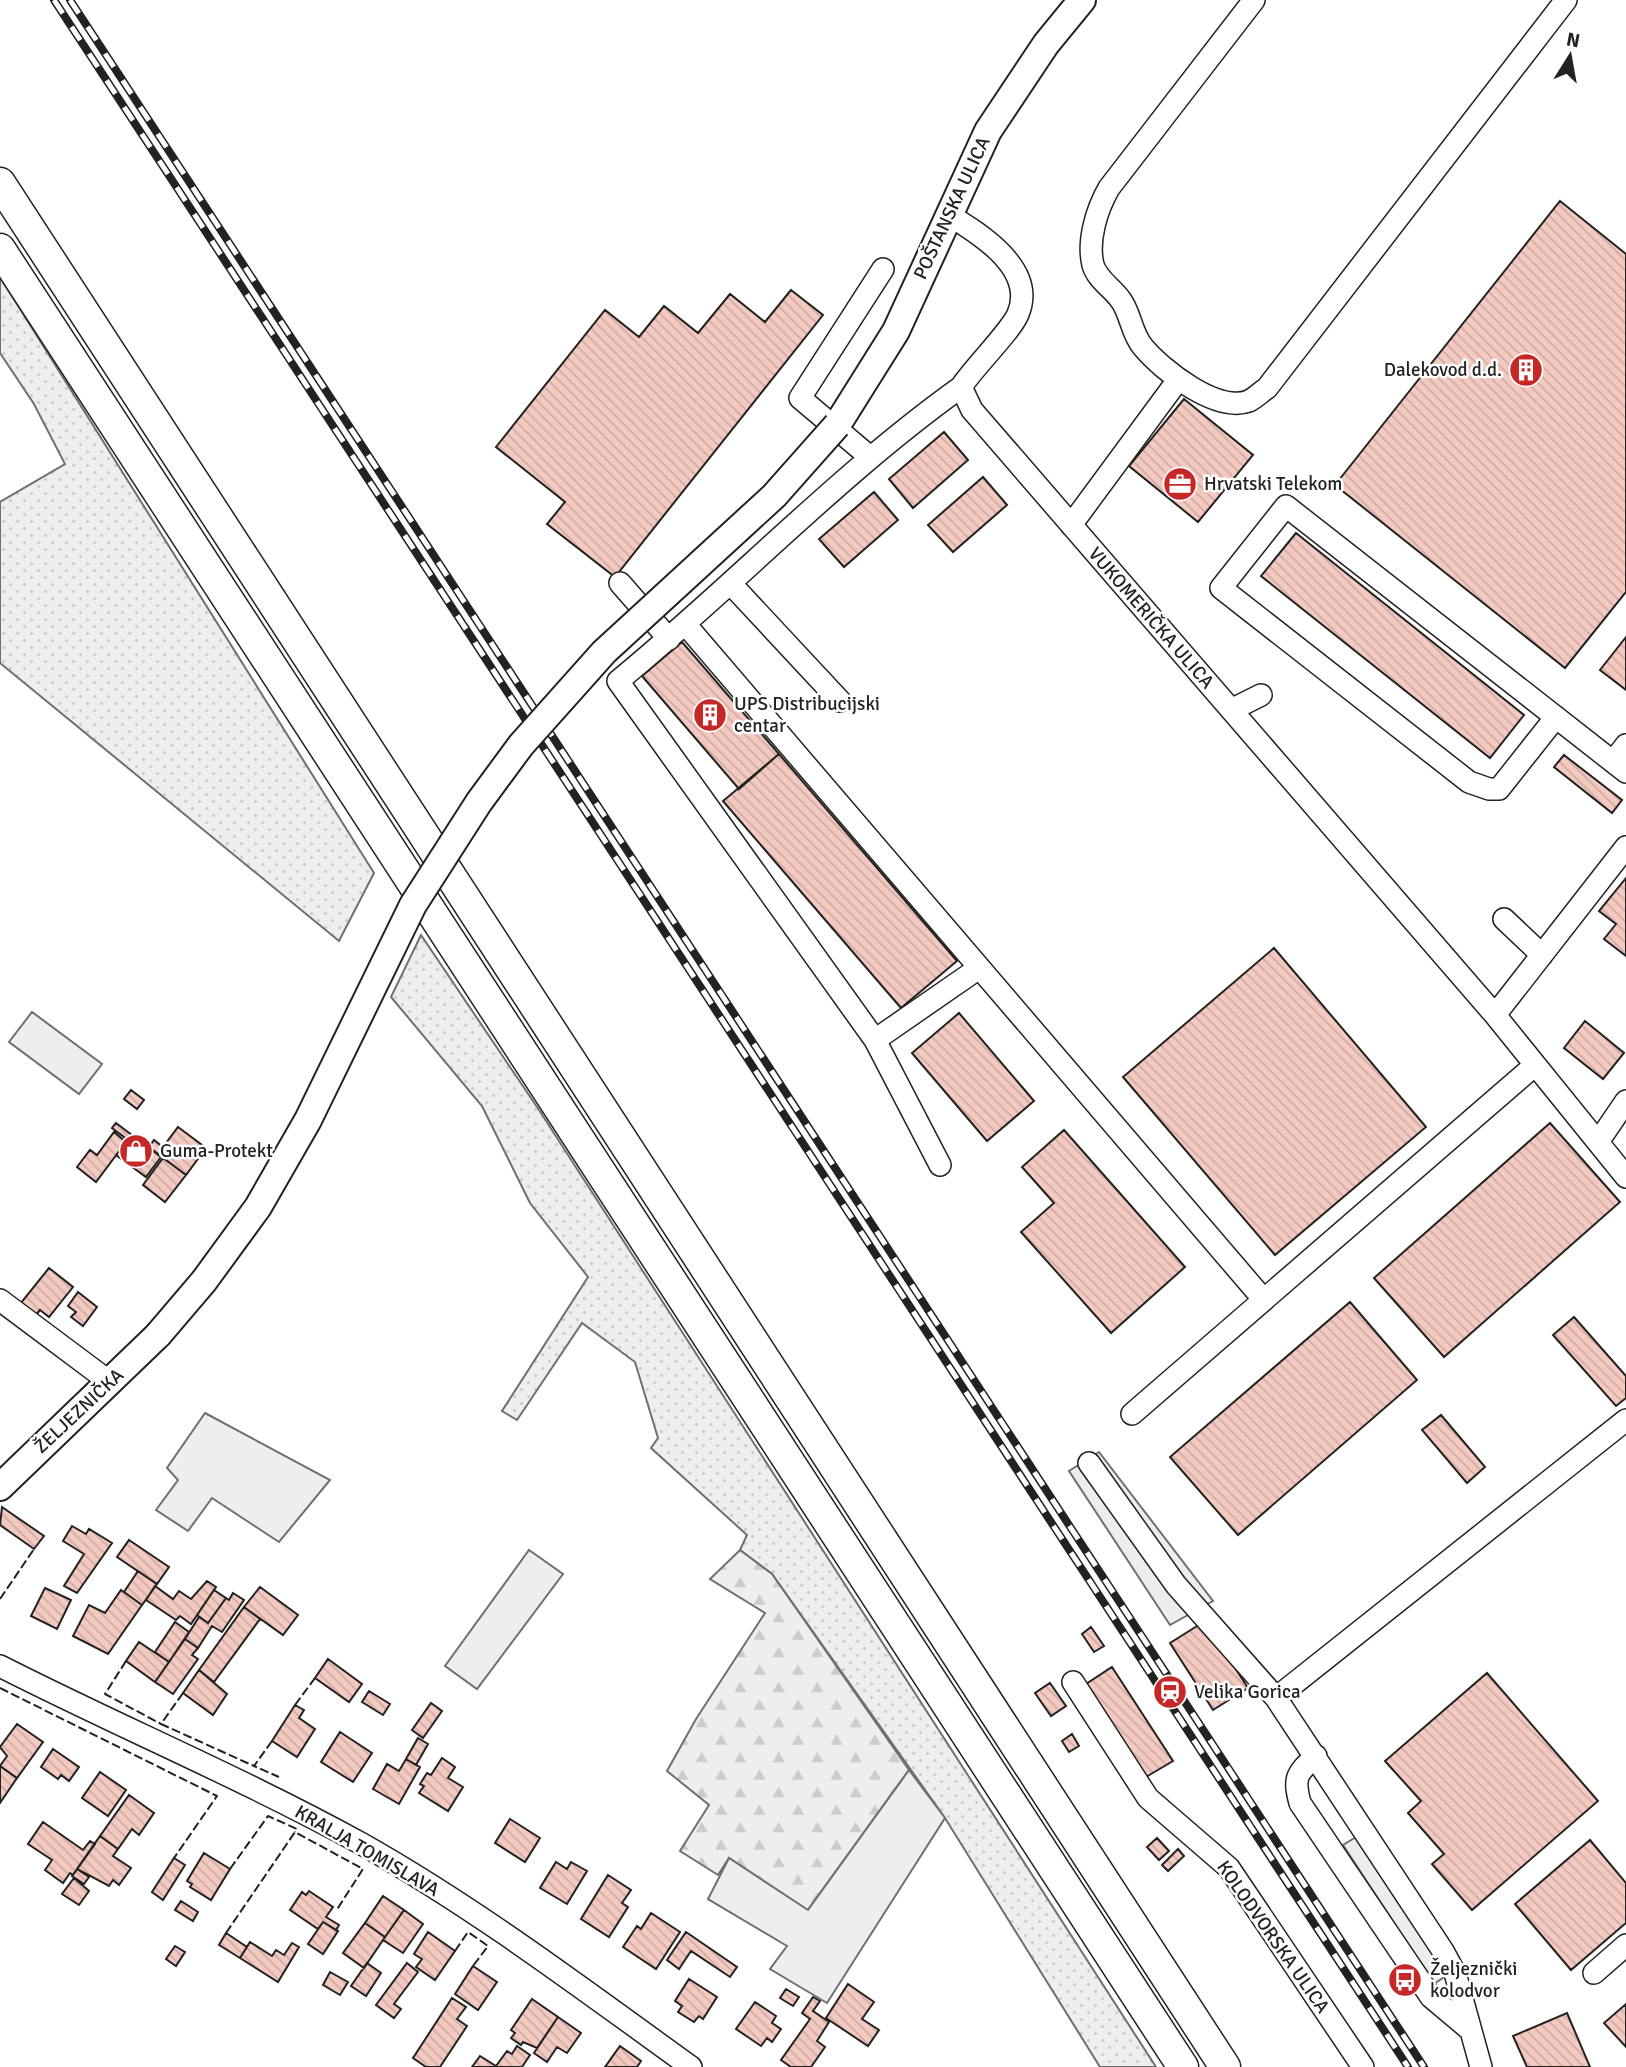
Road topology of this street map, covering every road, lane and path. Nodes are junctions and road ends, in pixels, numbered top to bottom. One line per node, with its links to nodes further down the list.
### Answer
1 (1082, 0): 5 (main road, POŠTANSKA ULICA)
2 (1254, 0): 8 (street)
3 (1566, 0): 8 (street)
4 (0, 183): 49 (highway)
5 (948, 215): 9 (street); 34 (main road, POŠTANSKA ULICA, bridge)
6 (0, 249): 48 (highway)
7 (883, 269): 10 (street)
8 (1178, 380): 11 (street)
9 (961, 387): 10 (street); 11 (street, VUKOMERIČKA ULICA)
10 (870, 457): 13 (street)
11 (1071, 525): 18 (street, VUKOMERIČKA ULICA)
12 (620, 583): 15 (street)
13 (731, 584): 14 (street); 17 (street)
14 (686, 625): 15 (street); 24 (street)
15 (669, 639): 26 (street)
16 (1261, 695): 18 (street)
17 (840, 701)
18 (1231, 710): 25 (street, VUKOMERIČKA ULICA)
19 (1556, 717): 19 (street); 20 (street)
20 (1622, 759)
21 (1626, 847): 23 (street)
22 (1504, 919): 23 (street)
23 (1542, 955): 25 (street)
24 (979, 968): 26 (street); 33 (street)
25 (1495, 1015): 27 (street, VUKOMERIČKA ULICA)
26 (875, 1040): 30 (street)
27 (1535, 1065): 29 (street, VUKOMERIČKA ULICA); 33 (street)
28 (1626, 1101): 29 (street)
29 (1598, 1142): 31 (street, VUKOMERIČKA ULICA)
30 (940, 1165)
31 (1626, 1177)
32 (0, 1300): 35 (street)
33 (1264, 1300): 36 (street)
34 (158, 1335): 35 (main road, ŽELJEZNIČKA)
35 (111, 1383): 39 (main road, ŽELJEZNIČKA)
36 (1132, 1414)
37 (1626, 1420): 42 (street)
38 (1089, 1463): 42 (street)
39 (0, 1487)
40 (6, 1671): 47 (street, KRALJA TOMISLAVA)
41 (1073, 1682): 50 (street, KOLODVORSKA ULICA)
42 (1276, 1698): 43 (street)
43 (1316, 1755): 46 (street); 46 (street)
44 (1626, 1945): 45 (street)
45 (1594, 1973)
46 (1469, 2029): 51 (street)
47 (691, 2067)
48 (1184, 2067)
49 (1225, 2067)
50 (1363, 2067)
51 (1481, 2067)

